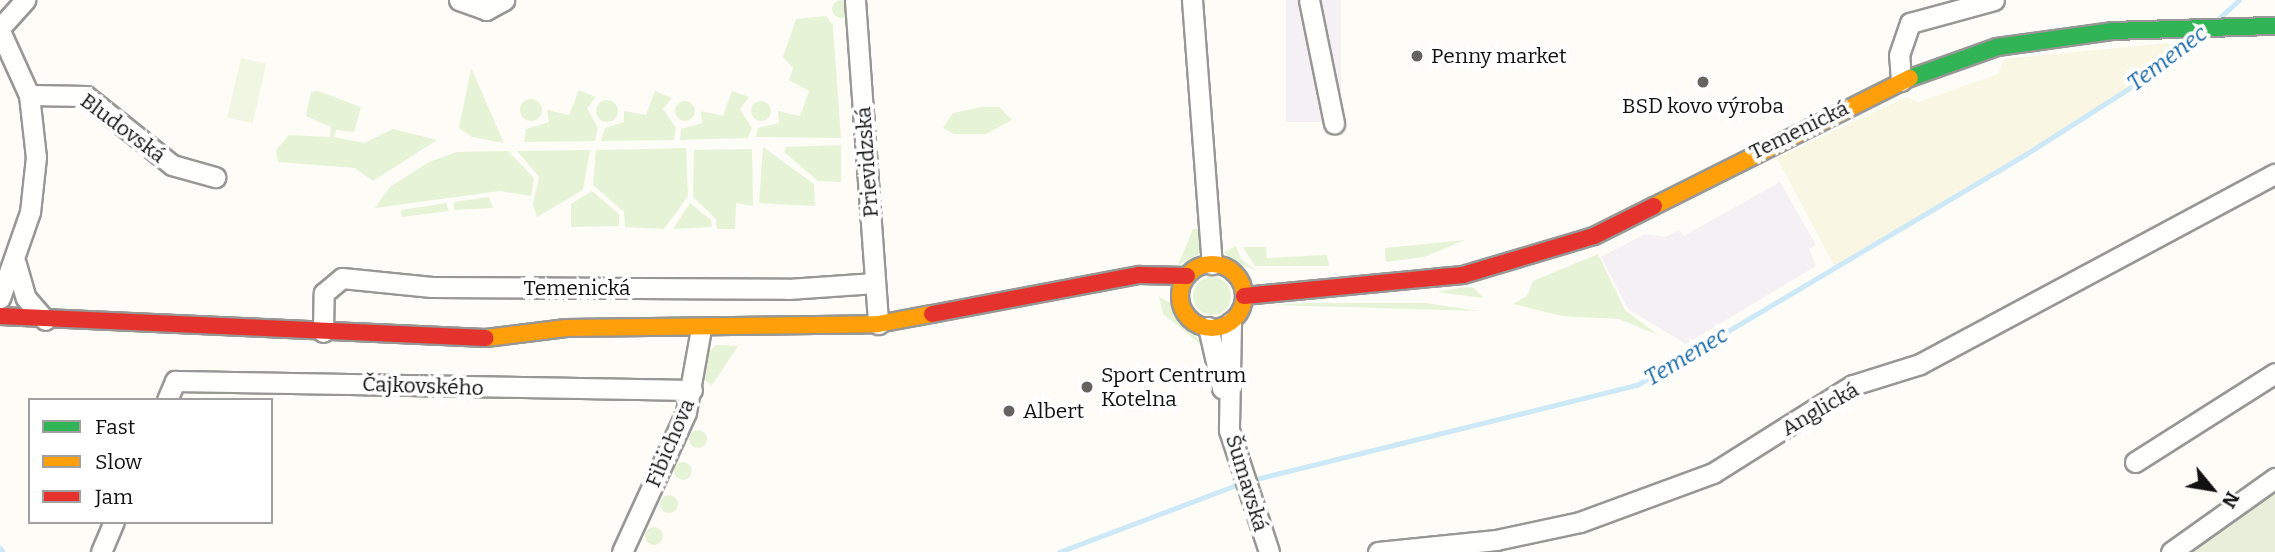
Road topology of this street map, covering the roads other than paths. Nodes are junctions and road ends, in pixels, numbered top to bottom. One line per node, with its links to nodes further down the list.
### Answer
1 (25, 0): 9 (street)
2 (460, 0): 3 (street)
3 (504, 0)
4 (855, 0): 20 (street, Prievidzská)
5 (1192, 0): 16 (street)
6 (1309, 0): 12 (street)
7 (1994, 0): 10 (street)
8 (2275, 26): 10 (street, Temenická)
9 (0, 29): 11 (street)
10 (1901, 81): 21 (street, Temenická)
11 (29, 95): 14 (street, Bludovská); 15 (street)
12 (1334, 123)
13 (2275, 174): 42 (street, Anglická)
14 (215, 177)
15 (16, 263): 23 (street); 26 (street)
16 (1212, 264): 17 (street, Temenická); 18 (street, Temenická)
17 (1187, 276): 19 (street, Temenická); 24 (street)
18 (1238, 278): 21 (street, Temenická); 22 (street)
19 (1117, 282): 24 (street, Temenická); 28 (street, Temenická)
20 (875, 283): 28 (street, Prievidzská); 31 (street, Temenická)
21 (1337, 285): 22 (street, Temenická)
22 (1244, 296): 27 (street)
23 (0, 298)
24 (1180, 300): 29 (street)
25 (0, 316): 26 (street, Temenická)
26 (45, 320): 31 (street, Temenická)
27 (1231, 322): 29 (street); 35 (street, Šumavská)
28 (878, 324): 30 (street, Temenická)
29 (1208, 327): 35 (street, Šumavská)
30 (701, 329): 31 (street, Temenická); 33 (street, Fibichova)
31 (323, 332)
32 (2275, 373): 36 (street)
33 (692, 390): 34 (street, Čajkovského); 40 (street, Fibichova)
34 (168, 398)
35 (1228, 412): 41 (street, Šumavská)
36 (2135, 462)
37 (2275, 478): 43 (street)
38 (113, 524): 39 (street)
39 (101, 552)
40 (622, 552)
41 (1269, 552)
42 (1378, 552)
43 (2171, 552)

